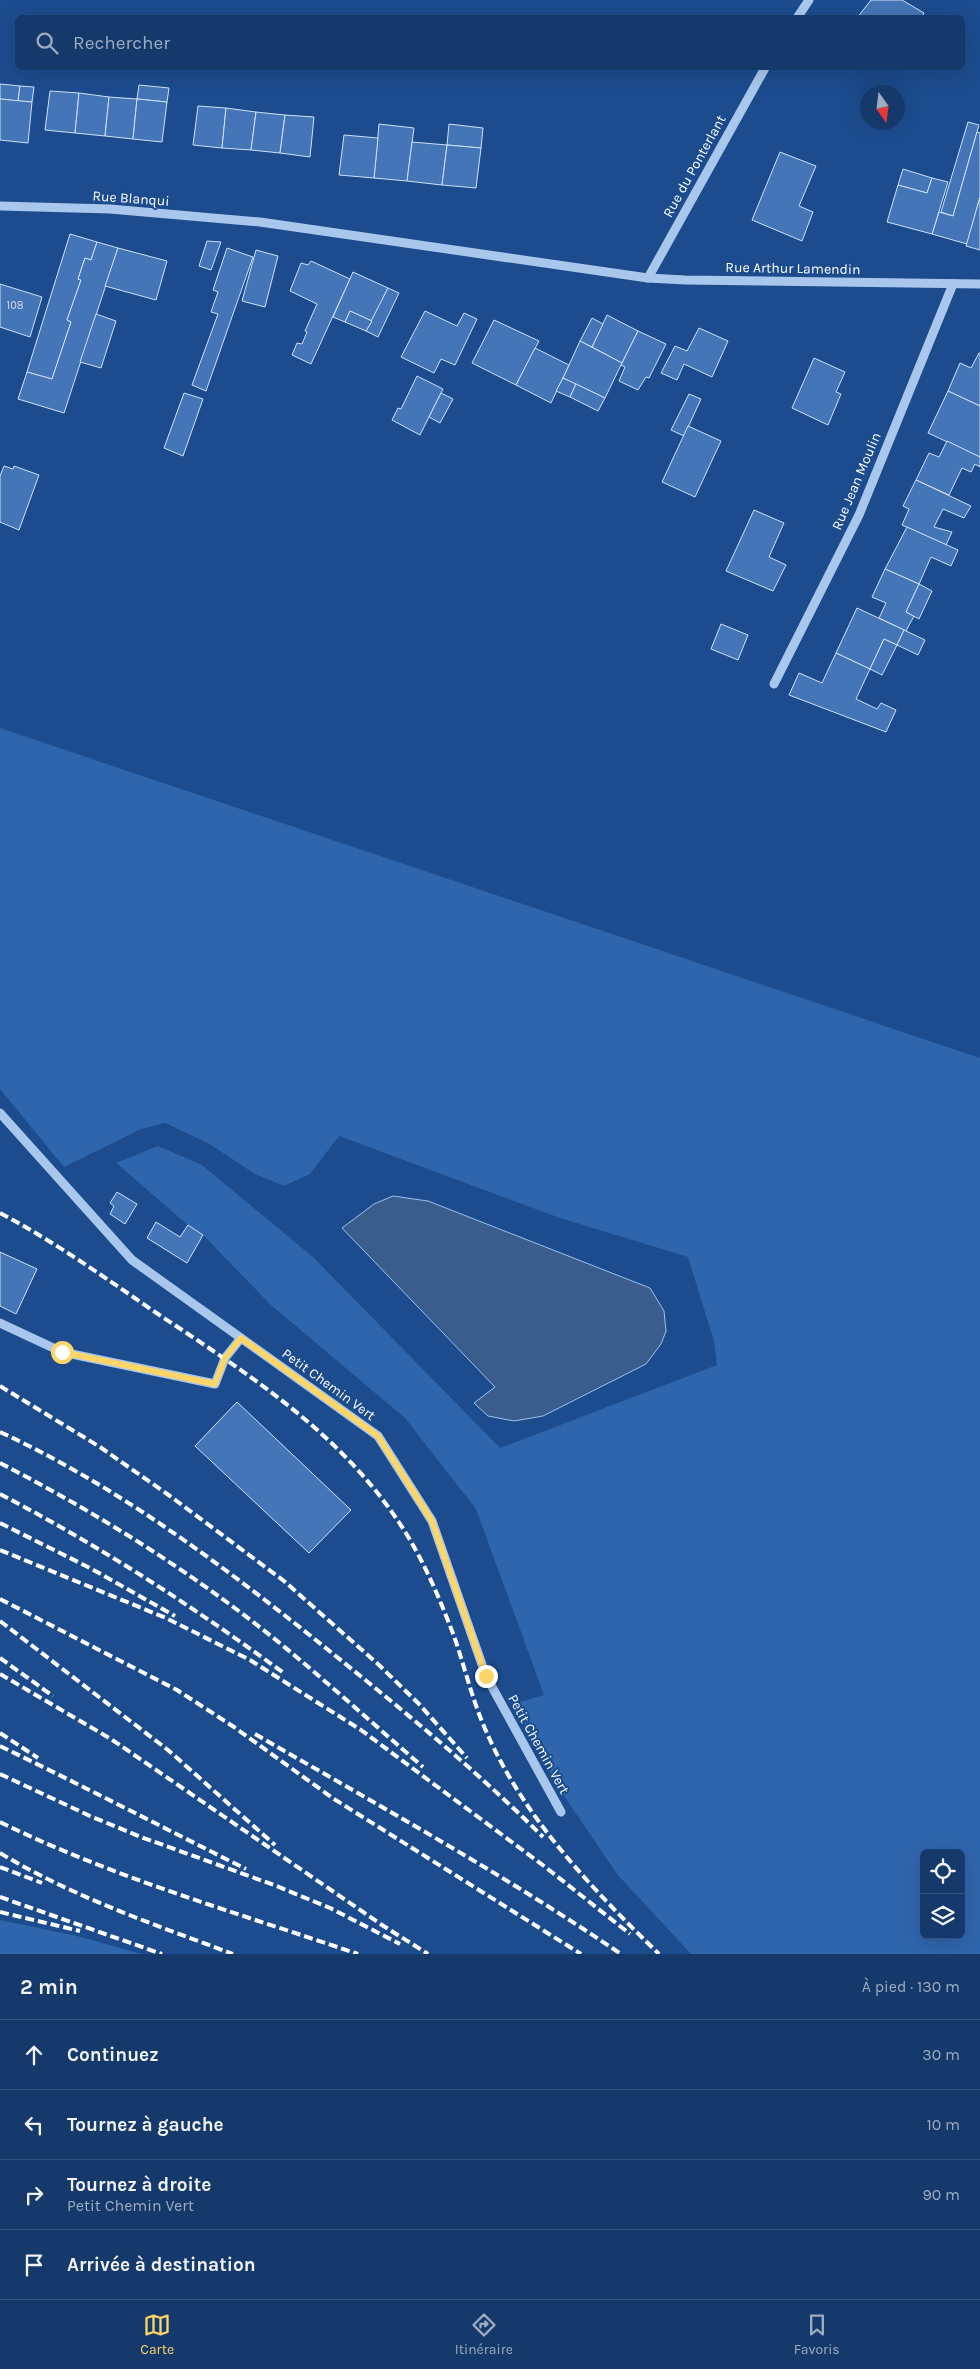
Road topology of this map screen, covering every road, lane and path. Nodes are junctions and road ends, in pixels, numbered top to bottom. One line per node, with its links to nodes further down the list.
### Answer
1 (809, 0): 2 (street)
2 (799, 15)
3 (764, 70): 6 (street, Rue du Ponterlant)
4 (0, 206): 5 (street, Rue Blanqui)
5 (606, 273): 6 (street, Rue Arthur Lamendin)
6 (648, 278): 7 (street, Rue Arthur Lamendin)
7 (953, 284): 8 (street, Rue Arthur Lamendin); 9 (street, Rue Jean Moulin)
8 (980, 284)
9 (774, 684)
10 (0, 1113): 12 (street, Petit Chemin Vert)
11 (0, 1323): 12 (street)
12 (241, 1338): 13 (street, Petit Chemin Vert)
13 (561, 1812)

